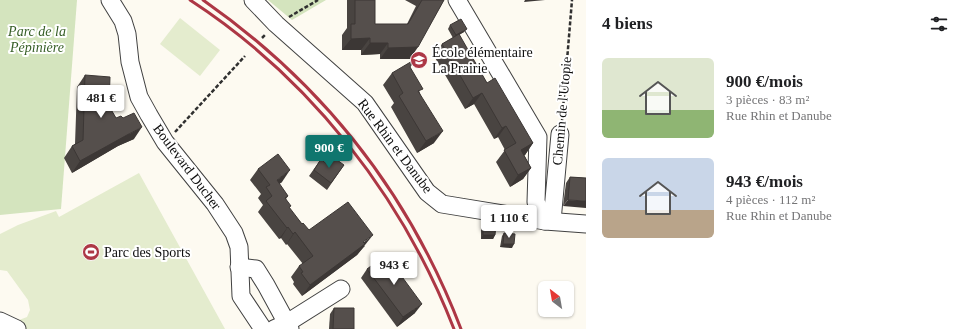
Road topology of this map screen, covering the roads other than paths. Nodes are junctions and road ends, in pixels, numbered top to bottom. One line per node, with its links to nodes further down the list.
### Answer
1 (110, 0): 7 (street, Boulevard Ducher)
2 (253, 0): 5 (street, Rue Rhin et Danube)
3 (457, 0): 5 (street)
4 (560, 134): 5 (street, Chemin de l'Utopie)
5 (548, 221): 6 (street, Rue Rhin et Danube)
6 (586, 224)
7 (239, 267): 10 (street); 12 (street, Boulevard Ducher)
8 (341, 289): 10 (street)
9 (0, 321): 11 (street)
10 (284, 327)
11 (17, 329)
12 (263, 329)

